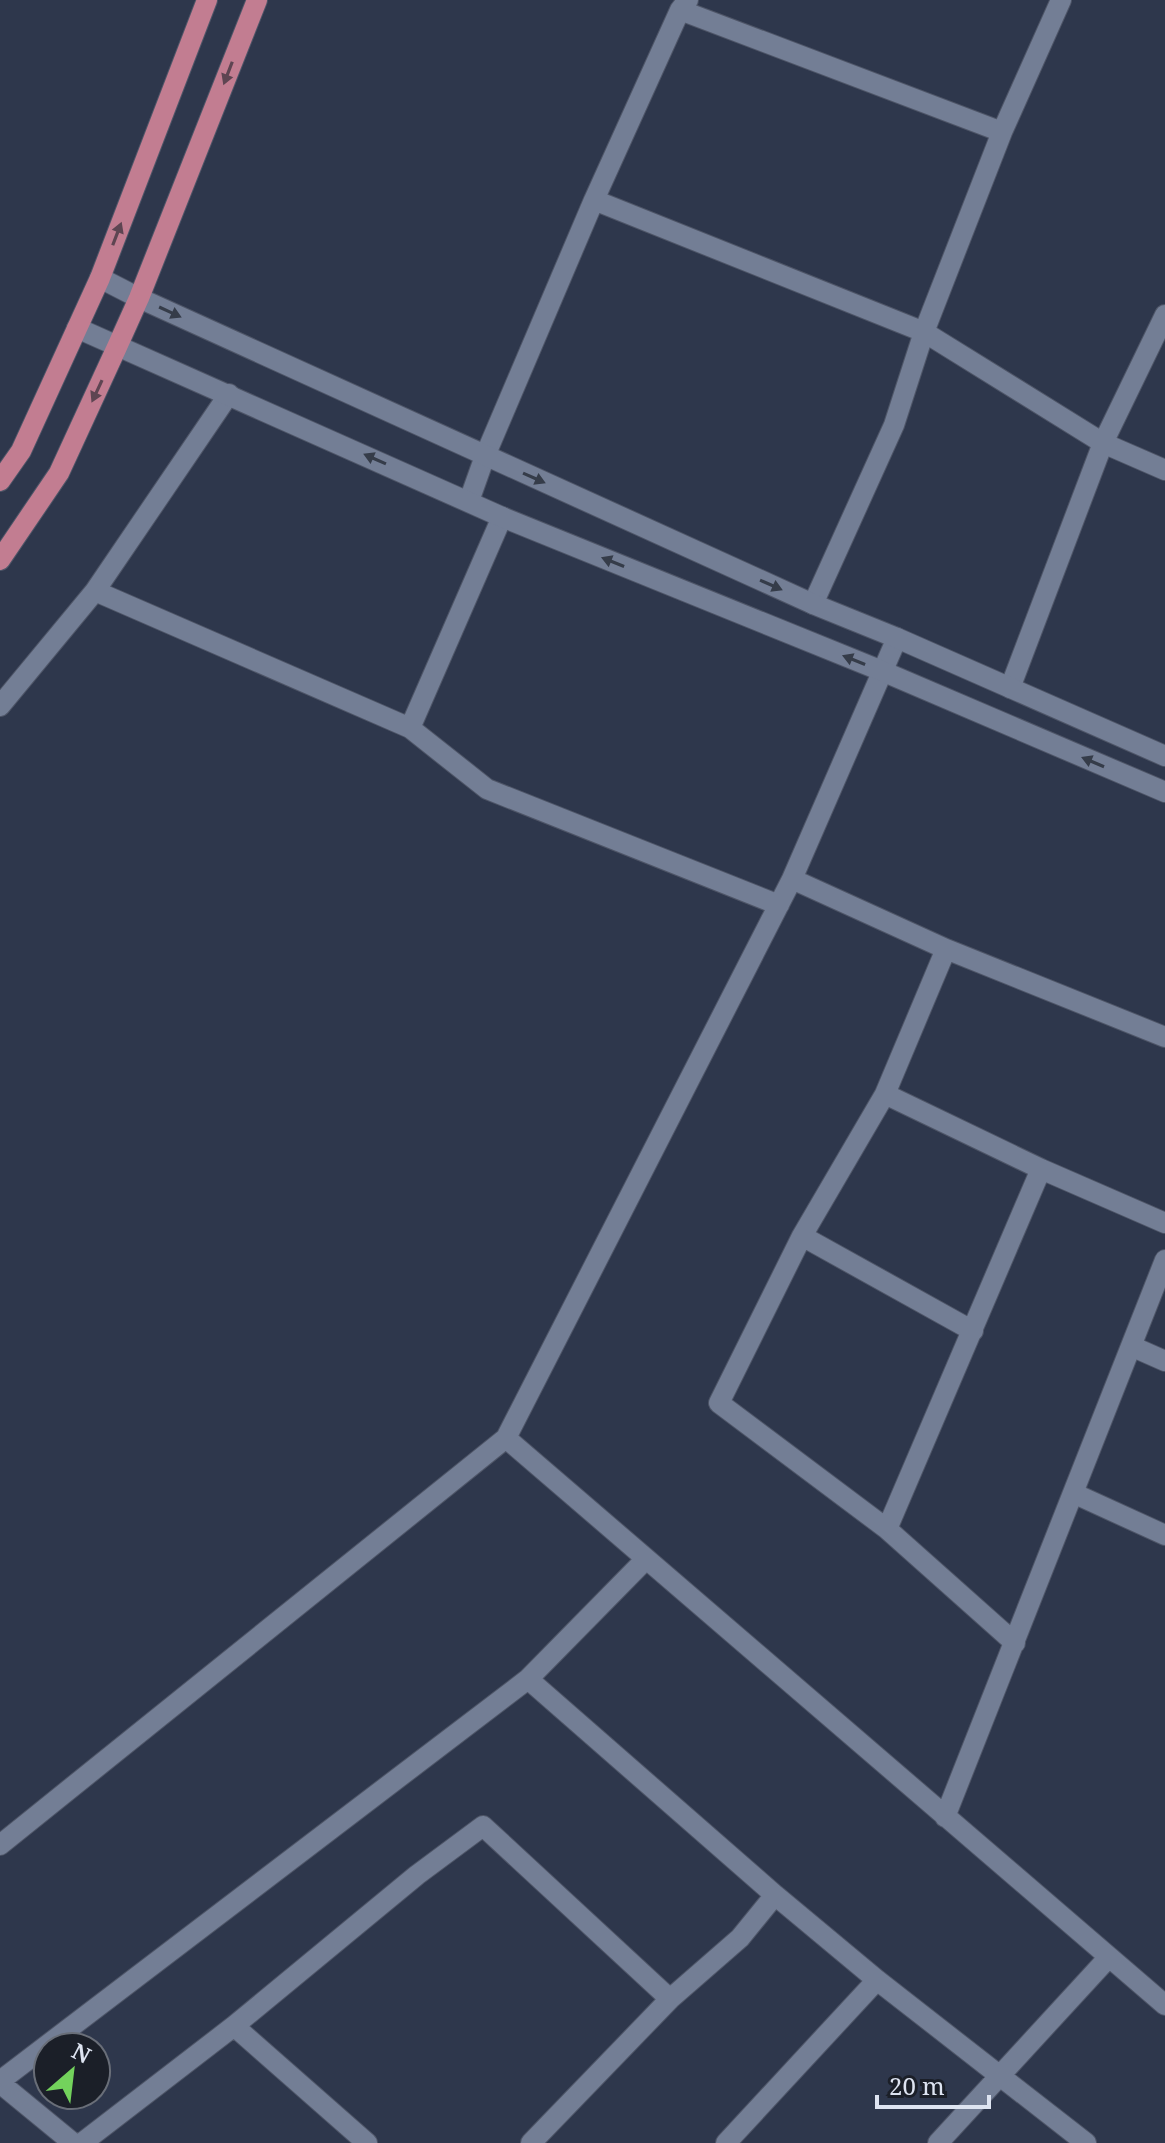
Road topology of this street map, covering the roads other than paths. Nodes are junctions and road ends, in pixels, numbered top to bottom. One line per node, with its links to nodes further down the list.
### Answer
1 (257, 0): 8 (main road, one-way to 8)
2 (1061, 0): 5 (street)
3 (202, 2): 7 (main road, one-way to 3)
4 (684, 5): 5 (street); 6 (street)
5 (1002, 132): 11 (street)
6 (594, 200): 11 (street); 15 (street)
7 (100, 278): 8 (street); 10 (main road)
8 (139, 298): 12 (main road); 15 (street, one-way to 15)
9 (1165, 315): 14 (street)
10 (77, 328): 12 (street); 17 (main road)
11 (924, 332): 14 (street); 22 (street)
12 (117, 347): 13 (street); 20 (main road, one-way to 20)
13 (229, 394): 18 (street, one-way to 13); 21 (street)
14 (1103, 443): 16 (street); 25 (street)
15 (485, 456): 18 (street); 22 (street, one-way to 22)
16 (1165, 470)
17 (0, 481)
18 (469, 501): 19 (street)
19 (502, 517): 24 (street, one-way to 19); 27 (street)
20 (0, 560)
21 (95, 591): 26 (street); 27 (street)
22 (813, 604): 23 (street)
23 (897, 638): 24 (street); 25 (street)
24 (882, 671): 29 (street, one-way to 24); 30 (street)
25 (1010, 688): 28 (street)
26 (0, 706)
27 (410, 728): 31 (street)
28 (1165, 756)
29 (1165, 792)
30 (792, 879): 31 (street); 32 (street)
31 (779, 905): 42 (street)
32 (946, 949): 33 (street); 34 (street)
33 (1165, 1037)
34 (885, 1094): 35 (street); 37 (street)
35 (1041, 1169): 36 (street); 39 (street)
36 (1165, 1223)
37 (802, 1236): 39 (street); 44 (street)
38 (1165, 1260): 40 (street)
39 (973, 1331): 44 (street)
40 (1131, 1346): 41 (street); 43 (street)
41 (1165, 1361)
42 (506, 1438): 46 (street); 50 (street)
43 (1073, 1493): 45 (street); 47 (street)
44 (887, 1529): 47 (street)
45 (1165, 1535)
46 (646, 1559): 48 (street); 49 (street)
47 (1015, 1643): 49 (street)
48 (528, 1679): 51 (street); 58 (street)
49 (945, 1817): 52 (street)
50 (0, 1845)
51 (775, 1895): 53 (street); 54 (street)
52 (1109, 1957): 55 (street); 57 (street)
53 (877, 1980): 57 (street); 63 (street)
54 (670, 1999): 56 (street); 62 (street)
55 (1165, 2005)
56 (234, 2026): 60 (street); 61 (street)
57 (1001, 2077): 64 (street); 65 (street)
58 (0, 2082): 59 (street)
59 (73, 2143)
60 (82, 2143)
61 (367, 2143)
62 (531, 2143)
63 (726, 2143)
64 (938, 2143)
65 (1086, 2143)

